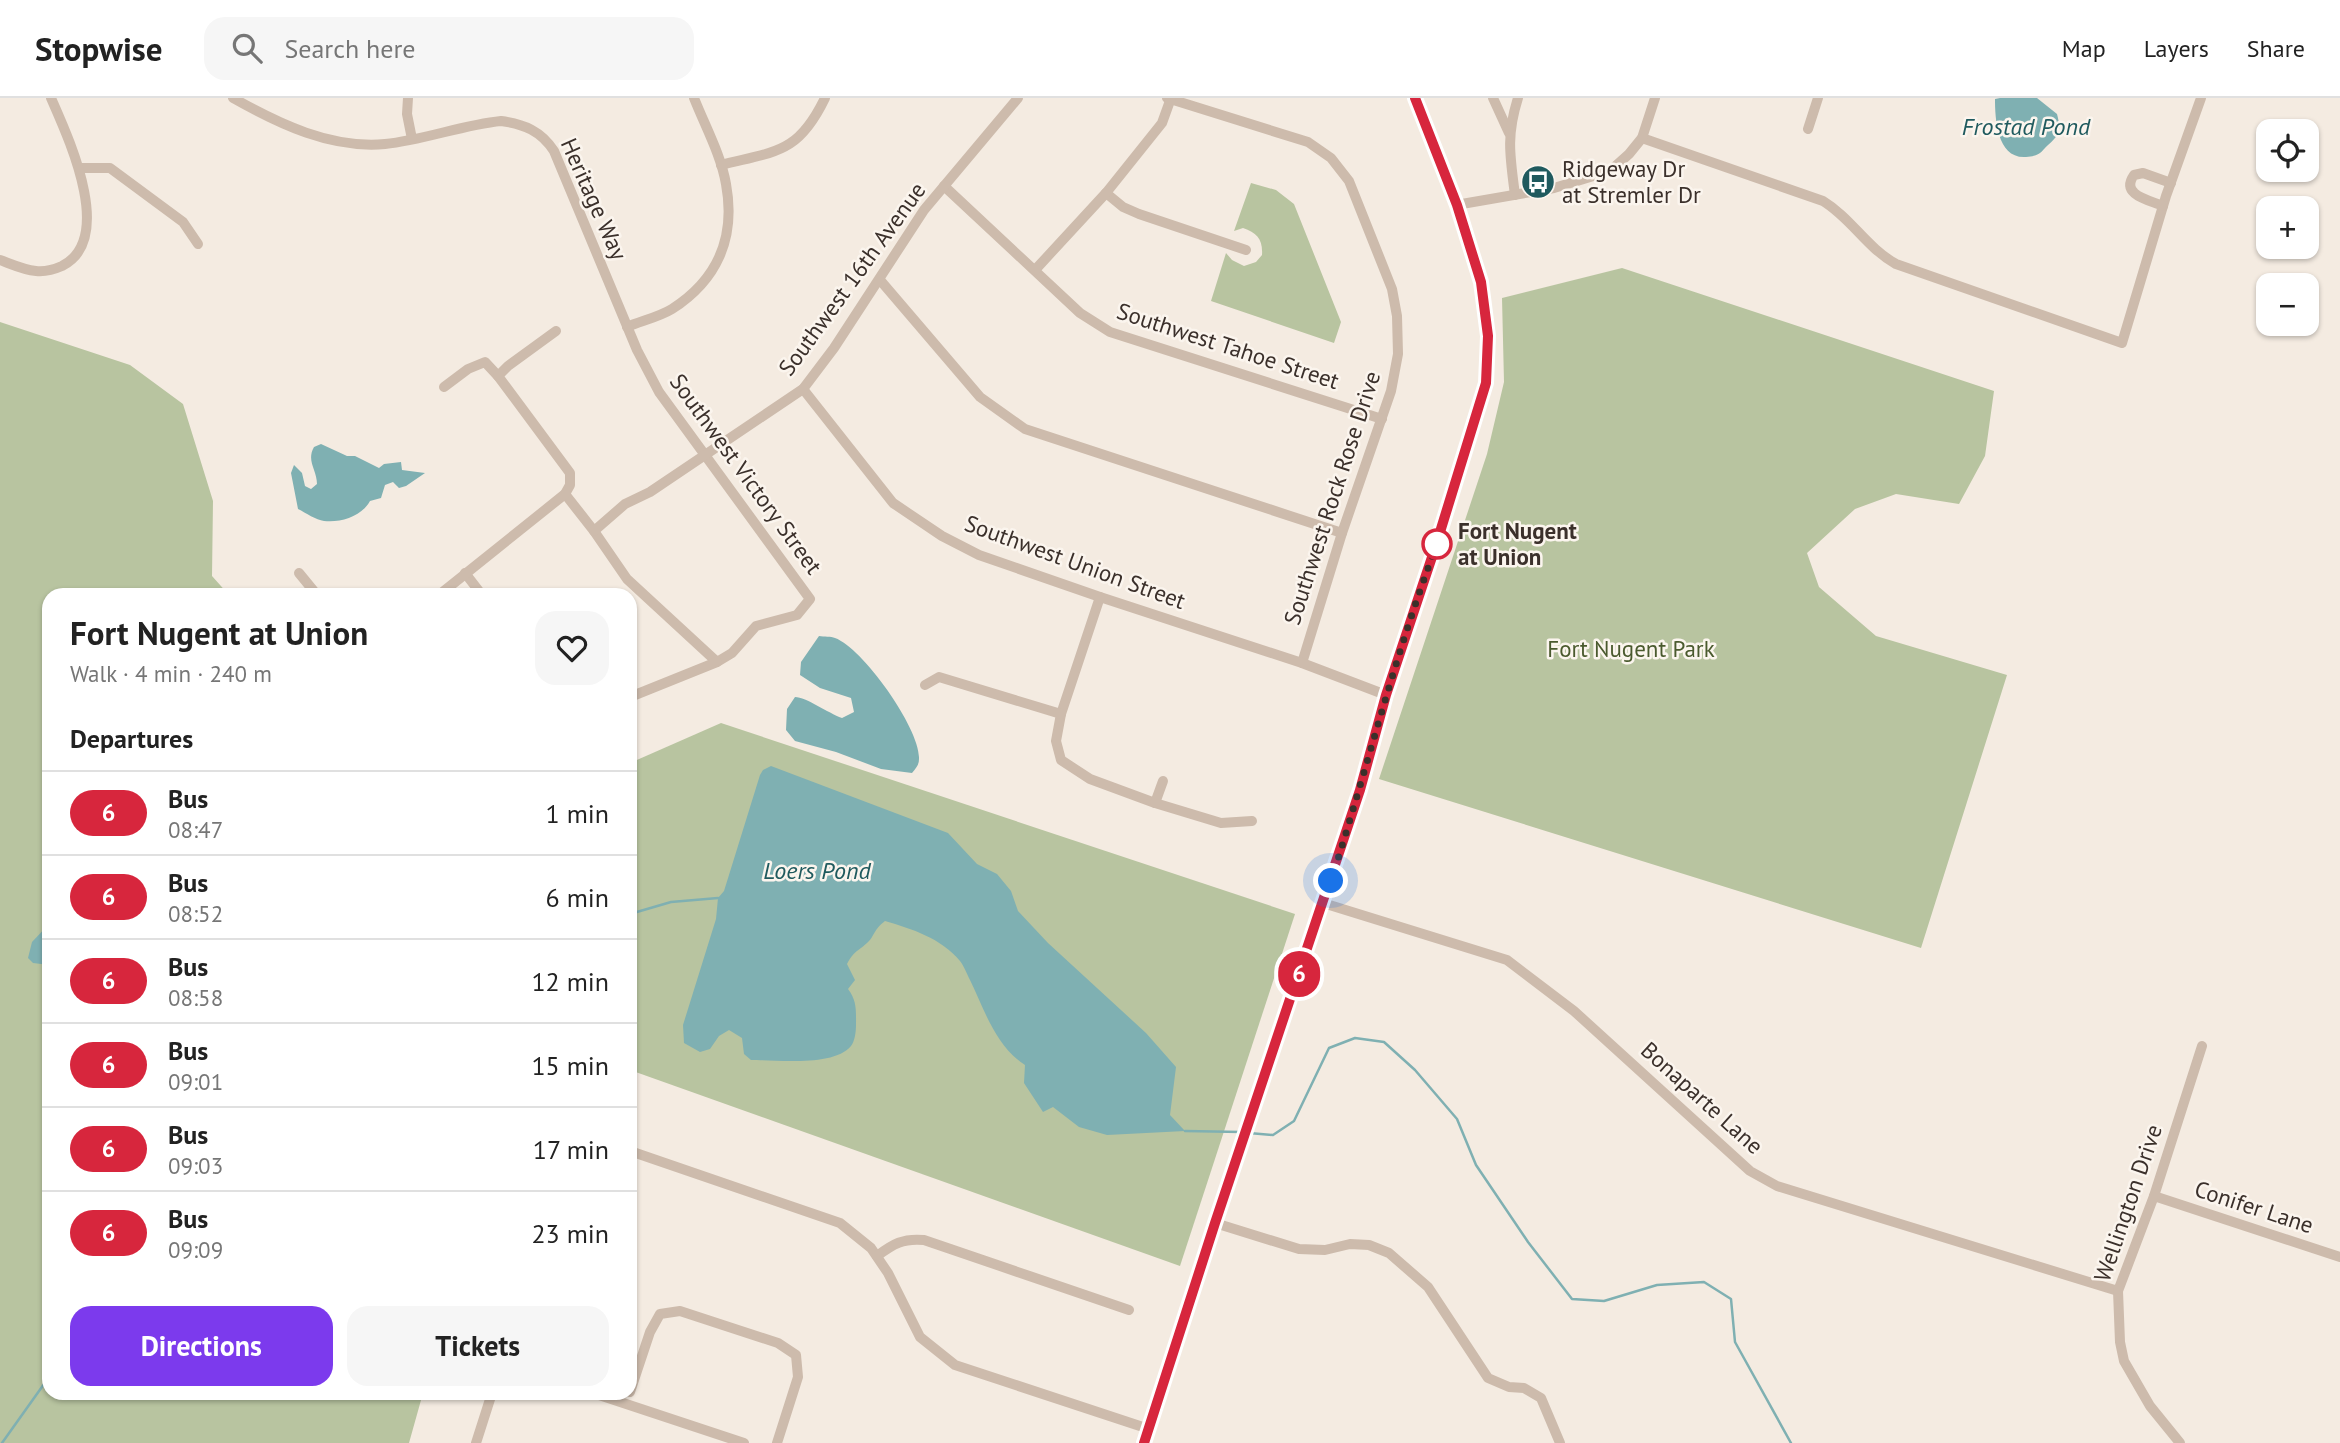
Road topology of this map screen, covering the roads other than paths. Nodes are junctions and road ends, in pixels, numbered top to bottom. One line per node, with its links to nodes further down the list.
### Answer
1 (51, 98): 19 (street)
2 (233, 98): 17 (street, Heritage Way)
3 (408, 98): 17 (street)
4 (694, 98): 18 (street)
5 (825, 98): 18 (street)
6 (1018, 98): 21 (street, Southwest 16th Avenue)
7 (1169, 98): 22 (street); 36 (street, Southwest Rock Rose Drive)
8 (1415, 98): 24 (street)
9 (1493, 98): 15 (street)
10 (1518, 98): 15 (street)
11 (1655, 98): 16 (street)
12 (1818, 98): 14 (street)
13 (2200, 98): 20 (street)
14 (1808, 129)
15 (1509, 133): 23 (street)
16 (1642, 138): 23 (street); 25 (street)
17 (412, 139): 31 (street, Heritage Way)
18 (721, 165): 31 (street)
19 (79, 168): 26 (street); 28 (street)
20 (2171, 183): 25 (street); 25 (street)
21 (944, 187): 29 (street, Southwest Tahoe Street); 30 (street, Southwest 16th Avenue)
22 (1106, 193): 27 (street); 29 (street)
23 (1515, 195): 24 (street)
24 (1457, 205): 53 (street)
25 (2163, 206)
26 (198, 244)
27 (1246, 250)
28 (0, 260)
29 (1035, 270): 36 (street, Southwest Tahoe Street)
30 (880, 280): 35 (street, Southwest 16th Avenue); 40 (street)
31 (627, 327): 37 (street, Southwest Victory Street)
32 (556, 331): 33 (street)
33 (498, 376): 34 (street); 38 (street)
34 (444, 387)
35 (803, 389): 37 (street, Southwest 16th Avenue); 48 (street, Southwest Union Street)
36 (1382, 419): 40 (street, Southwest Rock Rose Drive)
37 (704, 455): 39 (street, Southwest 16th Avenue); 49 (street, Southwest Victory Street)
38 (565, 494): 39 (street); 42 (street)
39 (594, 531): 47 (street)
40 (1342, 533): 50 (street, Southwest Rock Rose Drive)
41 (299, 573): 43 (street)
42 (465, 573): 44 (street); 45 (street)
43 (311, 588)
44 (447, 588)
45 (477, 588)
46 (637, 588): 49 (street)
47 (637, 588)
48 (1100, 597): 50 (street, Southwest Union Street); 54 (street)
49 (717, 662): 52 (street)
50 (1302, 663): 53 (street, Southwest Union Street)
51 (926, 685): 54 (street)
52 (637, 695)
53 (1386, 695): 58 (street)
54 (1061, 714): 56 (street)
55 (1163, 781): 56 (street)
56 (1155, 803): 57 (street)
57 (1252, 821)
58 (1323, 903): 62 (street); 65 (street, Bonaparte Lane)
59 (2202, 1046): 61 (street, Wellington Drive)
60 (637, 1153): 63 (street)
61 (2154, 1196): 64 (street, Conifer Lane); 65 (street, Wellington Drive)
62 (1215, 1223): 70 (street); 75 (street)
63 (877, 1256): 66 (street); 70 (street)
64 (2340, 1257)
65 (2118, 1291): 76 (street, Wellington Drive)
66 (1129, 1310)
67 (637, 1372): 73 (street)
68 (637, 1399): 72 (street)
69 (490, 1400): 71 (street)
70 (1149, 1429): 74 (street)
71 (476, 1443)
72 (744, 1443)
73 (777, 1443)
74 (1144, 1443)
75 (1560, 1443)
76 (2179, 1443)

